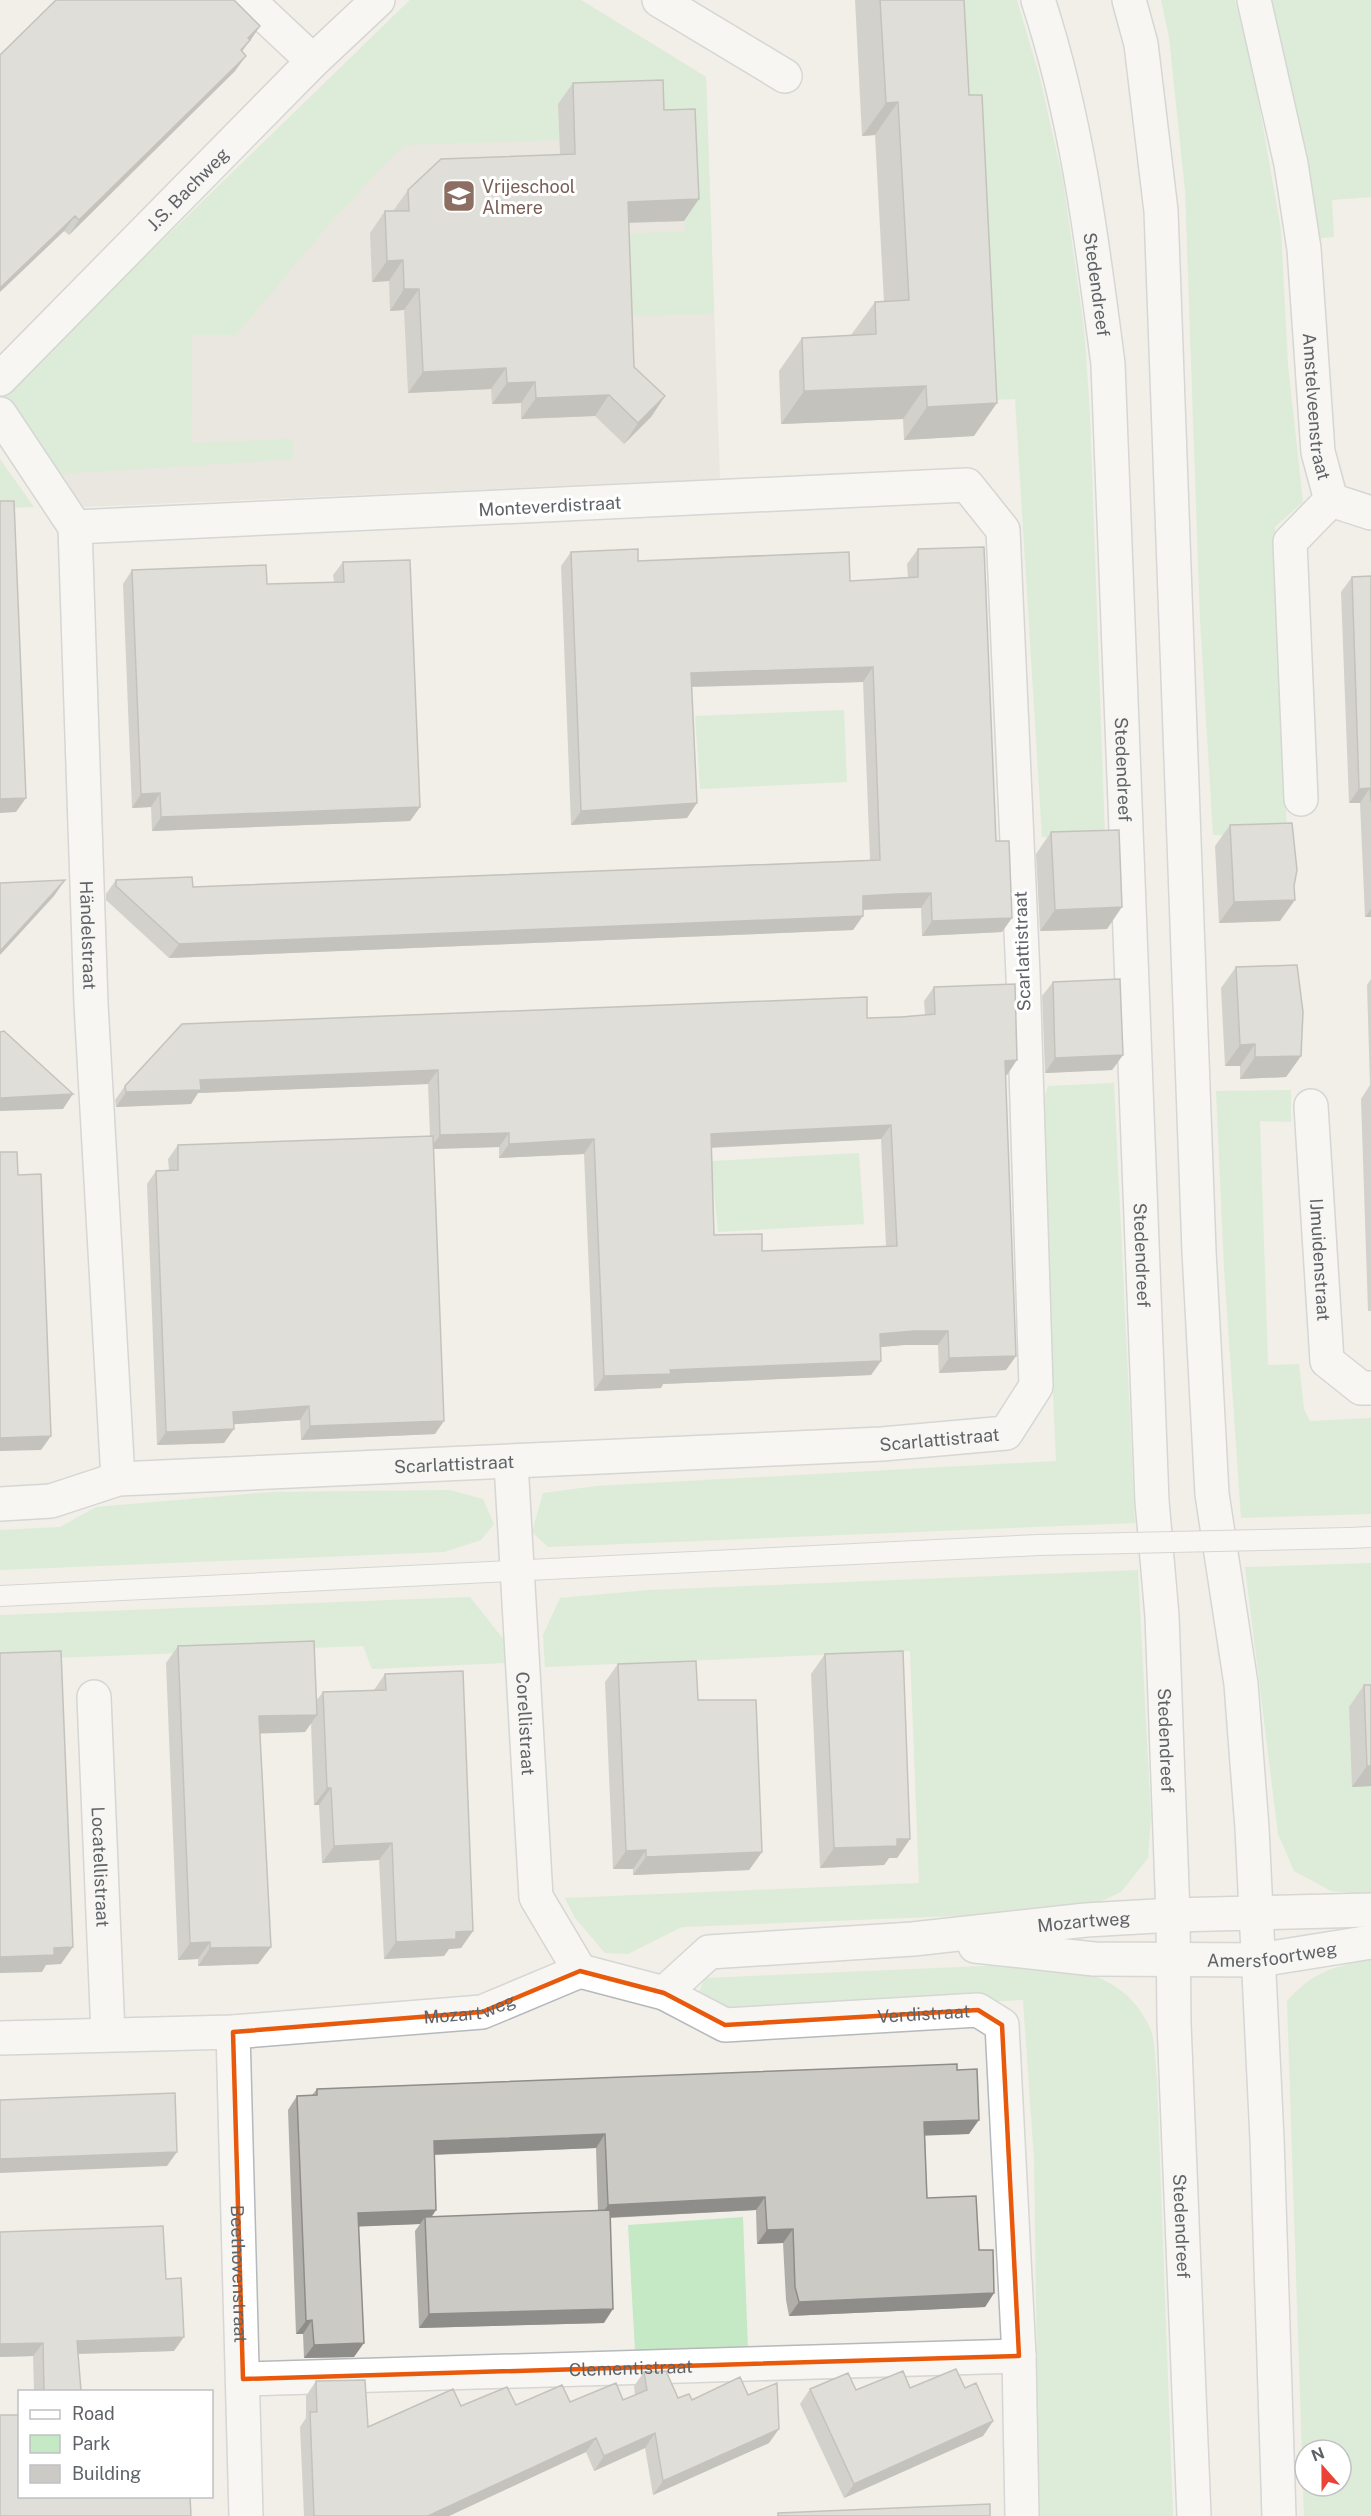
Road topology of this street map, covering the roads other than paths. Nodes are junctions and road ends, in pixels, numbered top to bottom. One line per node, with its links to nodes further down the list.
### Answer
1 (248, 0): 7 (street)
2 (378, 0): 7 (street, J.S. Bachweg)
3 (659, 0): 8 (street)
4 (1038, 0): 27 (street, Stedendreef)
5 (1129, 0): 26 (street)
6 (1254, 0): 11 (street, Amstelveenstraat)
7 (313, 61): 9 (street, J.S. Bachweg)
8 (785, 76)
9 (0, 379)
10 (0, 414): 13 (street)
11 (1331, 500): 12 (street); 15 (street, Amstelveenstraat)
12 (1371, 513)
13 (75, 527): 14 (street, Monteverdistraat); 19 (street, Händelstraat)
14 (1003, 530): 18 (street, Scarlattistraat)
15 (1301, 799)
16 (1311, 1106): 17 (street, IJmuidenstraat)
17 (1371, 1388)
18 (511, 1463): 19 (street, Scarlattistraat); 22 (street, Corellistraat)
19 (118, 1479): 20 (street, Scarlattistraat)
20 (0, 1504)
21 (1371, 1537): 22 (lane, bridge)
22 (518, 1569): 23 (lane); 32 (street, Corellistraat)
23 (0, 1596)
24 (94, 1697): 35 (street, Locatellistraat)
25 (1371, 1910): 26 (street, Amersfoortweg)
26 (1257, 1914): 27 (street, Mozartweg); 30 (street)
27 (1173, 1915): 28 (street, Mozartweg); 31 (street, Stedendreef)
28 (913, 1939): 31 (street, Mozartweg); 33 (street, Mozartweg)
29 (1371, 1942): 30 (street, Amersfoortweg)
30 (1259, 1960): 31 (street, Amersfoortweg); 42 (street)
31 (1174, 1961): 41 (street, Stedendreef)
32 (580, 1971): 33 (street); 34 (street, Mozartweg)
33 (664, 1993): 37 (street, Verdistraat)
34 (233, 2032): 35 (street, Mozartweg); 38 (street, Beethovenstraat)
35 (108, 2034): 36 (street, Mozartweg)
36 (0, 2038)
37 (1018, 2356): 38 (street, Clementistraat); 40 (street)
38 (243, 2379): 39 (street, Beethovenstraat)
39 (246, 2516)
40 (1022, 2516)
41 (1194, 2516)
42 (1279, 2516)

